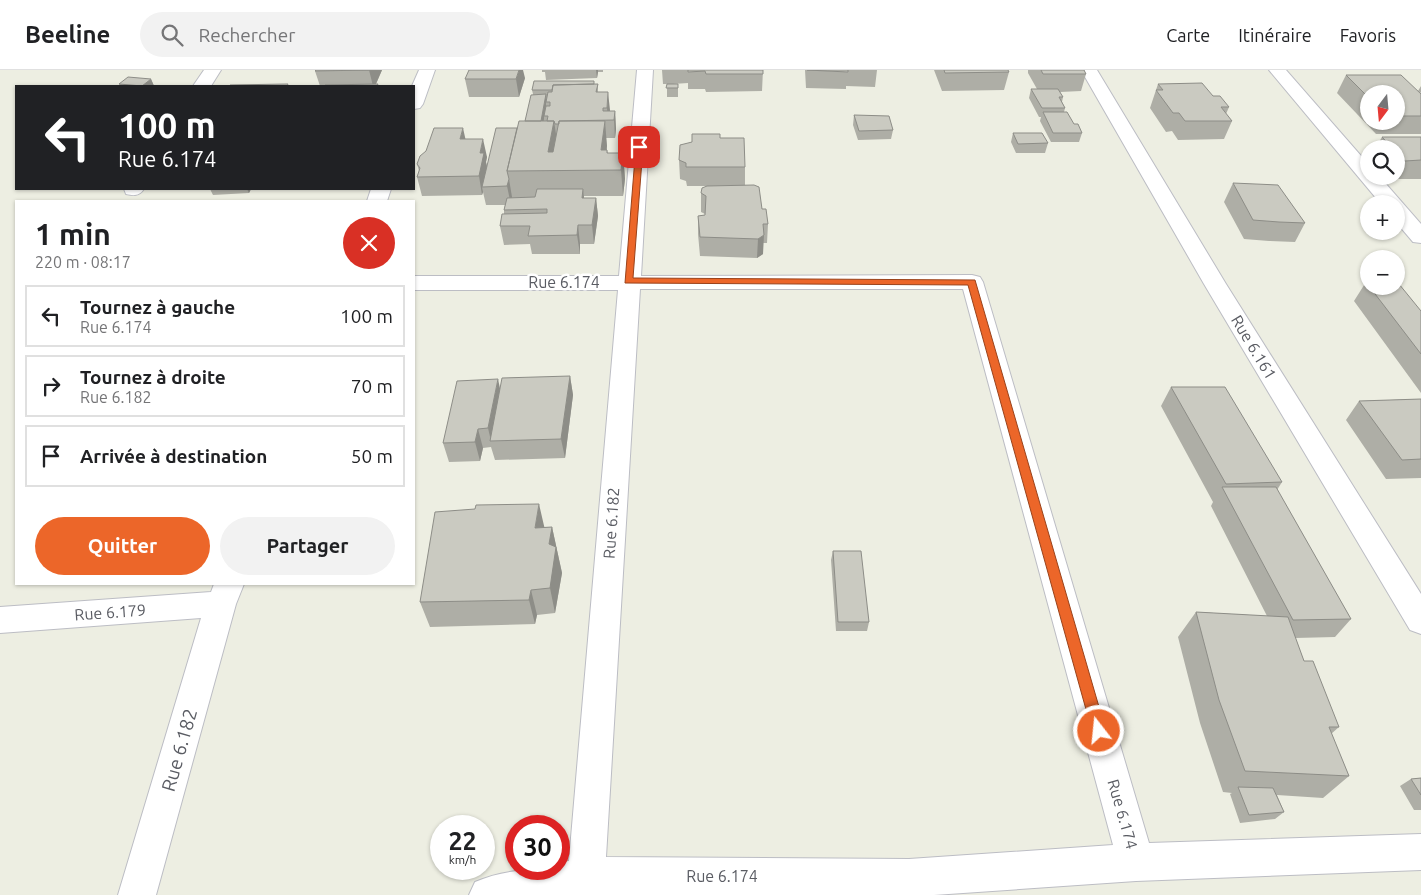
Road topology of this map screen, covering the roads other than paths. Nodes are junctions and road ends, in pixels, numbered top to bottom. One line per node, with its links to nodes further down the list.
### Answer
1 (213, 70): 6 (street)
2 (427, 70): 7 (street)
3 (644, 70): 11 (street, Rue 6.182)
4 (1089, 70): 15 (street, Rue 6.161)
5 (1276, 70): 8 (street)
6 (203, 85)
7 (415, 101)
8 (1384, 195)
9 (1405, 219): 10 (street)
10 (1421, 237)
11 (629, 281): 12 (street, Rue 6.174); 17 (street, Rue 6.174); 18 (street, Rue 6.182)
12 (415, 283)
13 (225, 594): 14 (street, Rue 6.179); 20 (street, Rue 6.182)
14 (0, 620)
15 (1421, 621)
16 (1421, 852): 17 (street)
17 (1136, 862): 19 (street, Rue 6.174)
18 (586, 876): 19 (street, Rue 6.174); 21 (street)
19 (910, 886)
20 (137, 895)
21 (488, 895)

